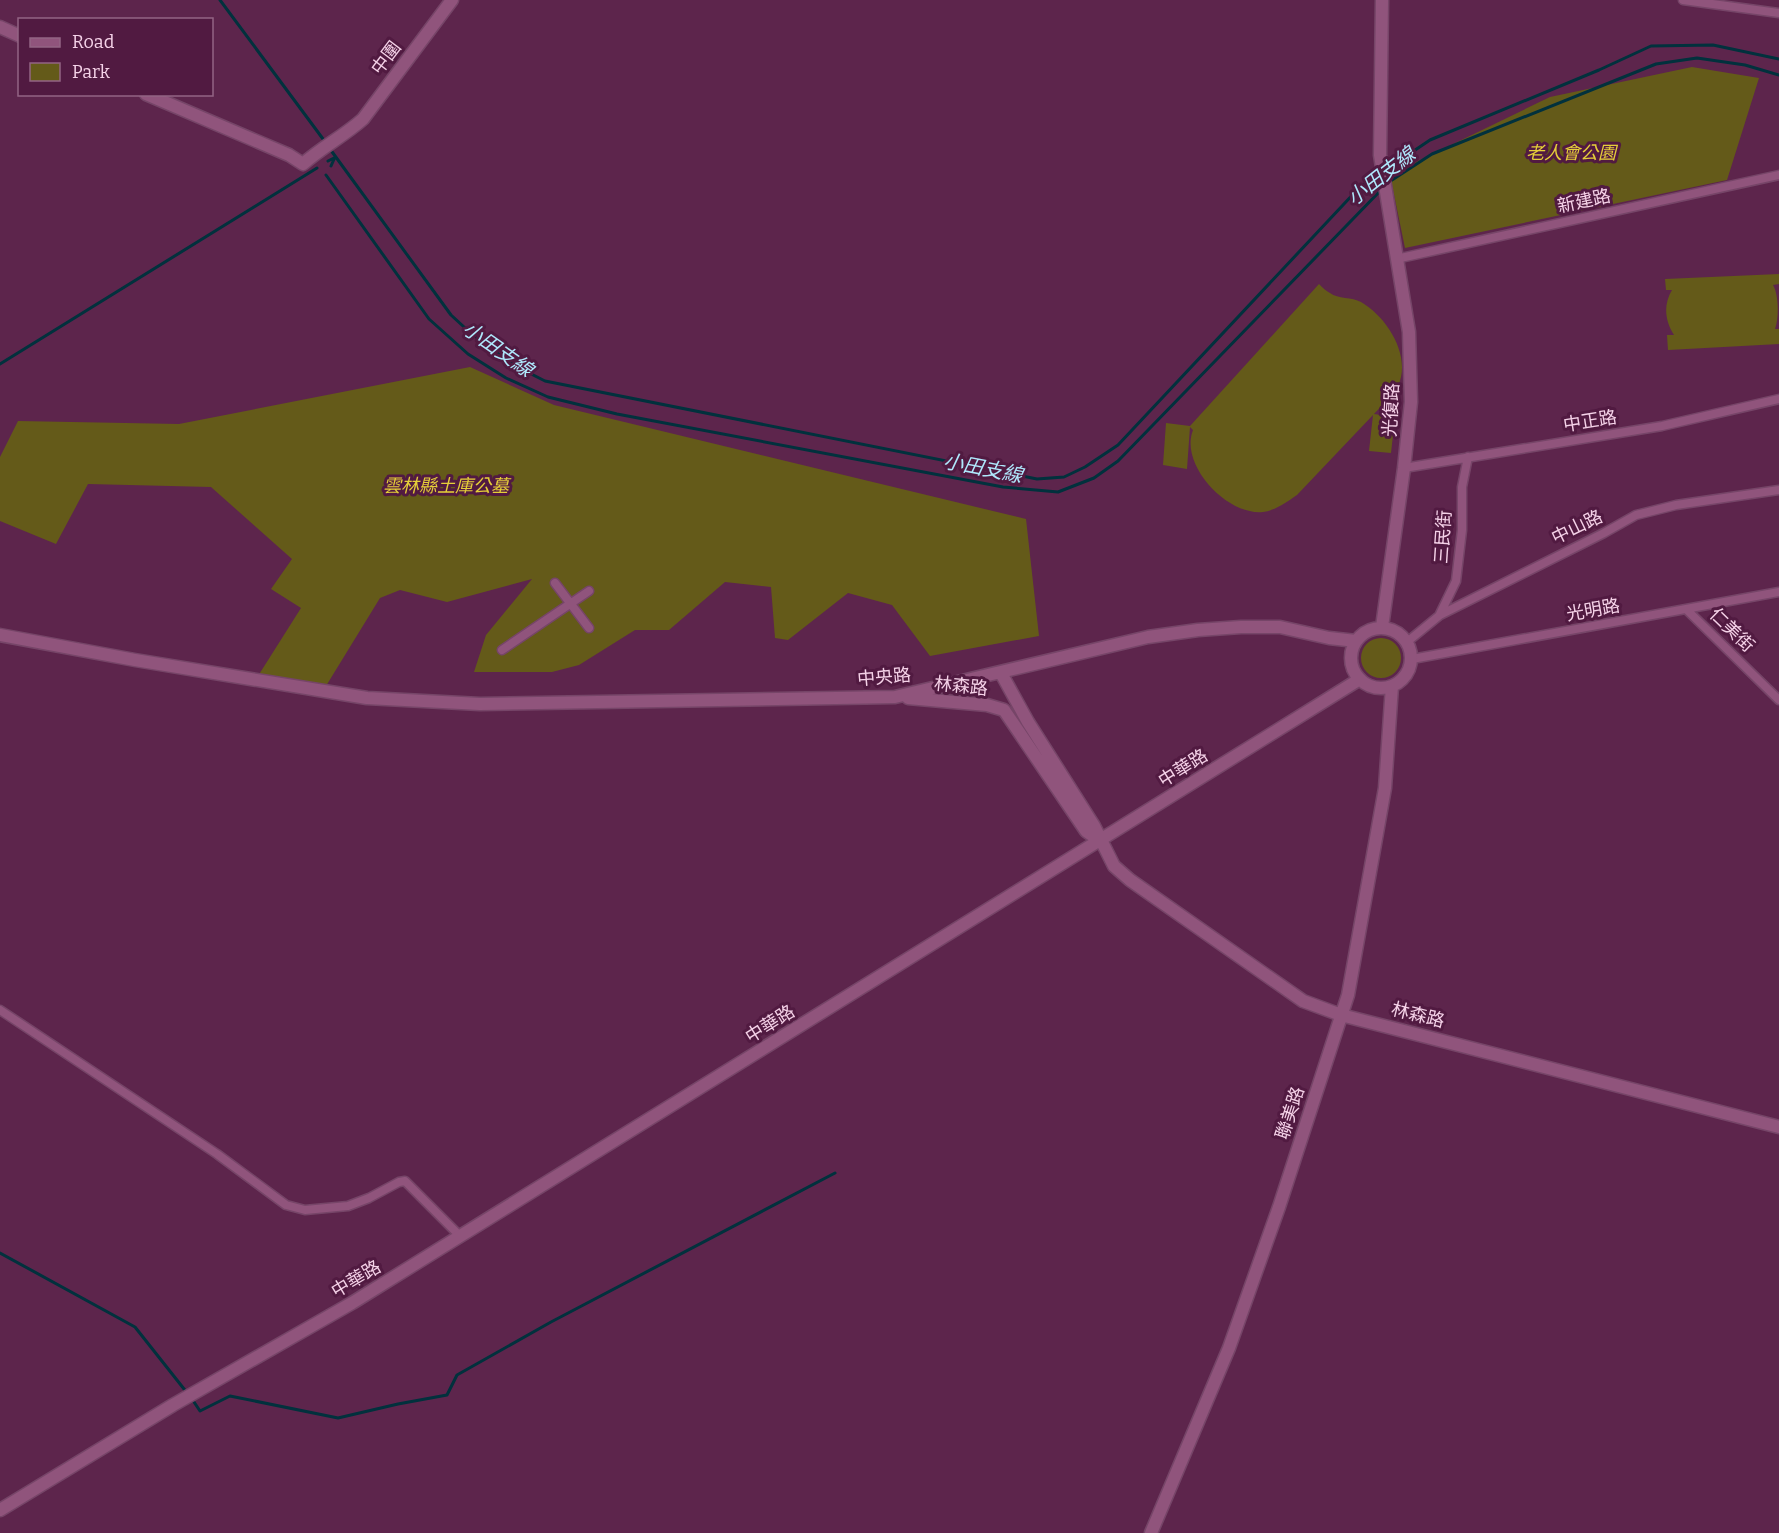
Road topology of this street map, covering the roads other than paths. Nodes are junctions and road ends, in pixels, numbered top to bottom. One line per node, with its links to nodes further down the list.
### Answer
1 (452, 0): 7 (main road, 中圍)
2 (1382, 0): 9 (main road, 光復路)
3 (1683, 0): 4 (street)
4 (1779, 13)
5 (0, 27): 6 (main road)
6 (18, 35)
7 (151, 96)
8 (1779, 175): 9 (street, 新建路)
9 (1396, 259): 12 (main road, 光復路)
10 (1779, 399): 11 (street, 中正路)
11 (1468, 457): 12 (street, 中正路); 19 (street, 三民街)
12 (1404, 468): 20 (main road, 光復路)
13 (1779, 490): 19 (street, 中山路)
14 (555, 583): 17 (street)
15 (589, 591): 17 (street)
16 (1779, 592): 18 (street, 光明路)
17 (570, 603): 21 (street); 25 (street)
18 (1687, 610): 26 (street, 光明路); 31 (street, 仁美街)
19 (1440, 615): 24 (street, 中山路)
20 (1382, 627): 23 (main road); 24 (main road)
21 (589, 628)
22 (0, 635): 30 (main road, 中央路)
23 (1356, 641): 27 (main road, 中央路); 28 (main road)
24 (1407, 642): 26 (main road)
25 (502, 650)
26 (1412, 658): 29 (main road)
27 (1001, 673): 30 (main road, 中央路); 32 (main road, 林森路)
28 (1360, 680): 29 (main road); 32 (main road, 中華路)
29 (1392, 686): 34 (main road, 聯美路)
30 (895, 697): 32 (main road, 林森路)
31 (1779, 700)
32 (1100, 841): 34 (main road, 林森路); 36 (main road, 中華路)
33 (0, 1010): 36 (street)
34 (1341, 1015): 35 (main road, 林森路); 38 (main road, 聯美路)
35 (1779, 1127)
36 (460, 1236): 37 (main road, 中華路)
37 (0, 1510)
38 (1151, 1533)

